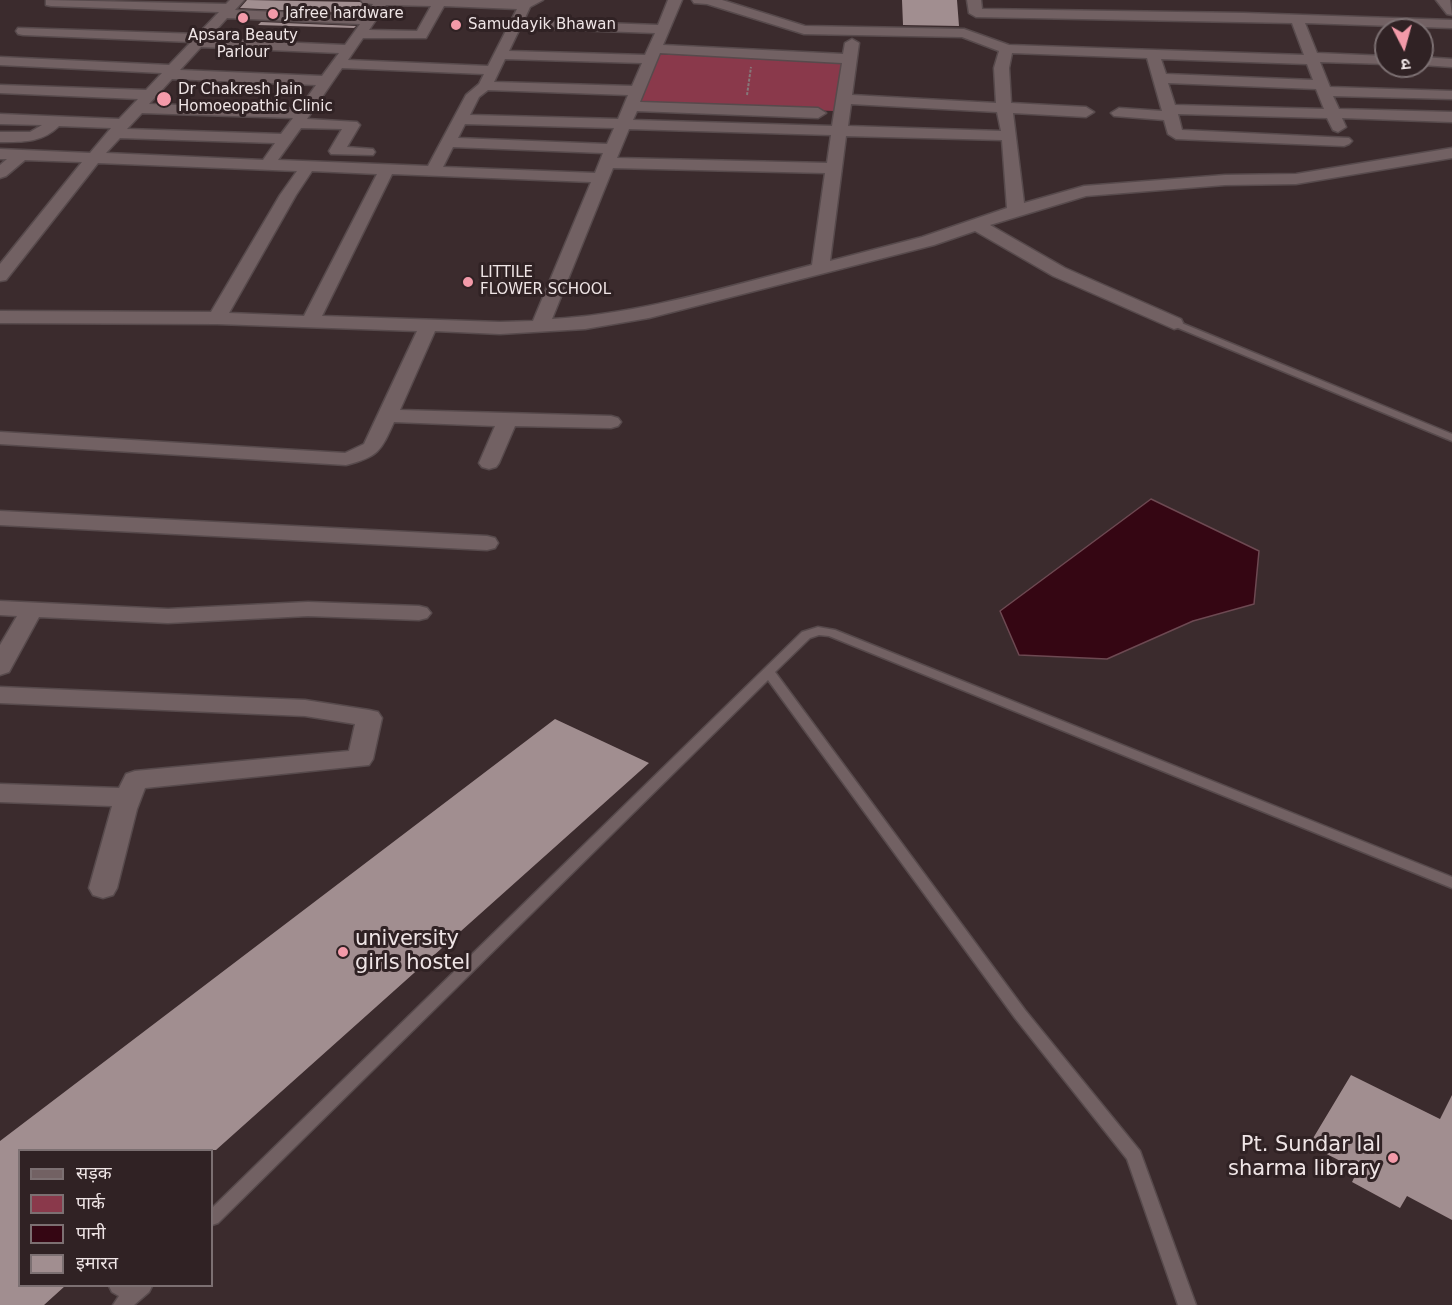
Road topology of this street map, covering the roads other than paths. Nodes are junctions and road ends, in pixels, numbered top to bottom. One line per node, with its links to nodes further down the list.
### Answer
1 (367, 0): 2 (street)
2 (383, 0): 6 (street); 16 (street)
3 (675, 0): 17 (street)
4 (699, 0): 18 (street)
5 (1237, 0): 13 (street)
6 (440, 2): 7 (street); 20 (street)
7 (470, 2): 11 (street)
8 (975, 6): 13 (street); 19 (street)
9 (47, 7): 10 (street); 22 (street)
10 (230, 7): 16 (street); 21 (street)
11 (525, 11): 14 (street); 17 (street); 31 (street)
12 (1450, 11): 15 (street)
13 (1244, 17): 15 (street)
14 (626, 19)
15 (1297, 19): 28 (street)
16 (369, 20): 20 (street)
17 (662, 29): 24 (street)
18 (854, 31): 19 (street); 27 (street)
19 (964, 33): 23 (street)
20 (360, 34): 26 (street)
21 (200, 40): 22 (street); 26 (street); 34 (street)
22 (12, 43)
23 (1007, 49): 25 (street); 44 (street)
24 (653, 54): 27 (street); 31 (street); 42 (street)
25 (1153, 55): 28 (street); 35 (street)
26 (344, 56): 31 (street); 36 (street)
27 (849, 59): 48 (street)
28 (1313, 59): 29 (street); 38 (street)
29 (1374, 60)
30 (0, 61): 34 (street)
31 (495, 62): 37 (street)
32 (1434, 62): 33 (street)
33 (1452, 63)
34 (171, 71): 36 (street); 40 (street)
35 (1160, 78): 38 (street); 46 (street)
36 (326, 81): 51 (street)
37 (484, 86): 42 (street); 52 (street)
38 (1324, 88): 41 (street); 49 (street)
39 (0, 89): 40 (street)
40 (150, 95): 43 (street)
41 (1452, 95)
42 (635, 99): 48 (street); 55 (street)
43 (138, 108): 51 (street); 56 (street)
44 (1003, 108): 45 (street); 48 (street); 57 (street)
45 (1086, 112)
46 (1170, 112): 47 (street); 49 (street); 60 (street)
47 (1119, 113)
48 (841, 114): 55 (street); 57 (street); 69 (street)
49 (1333, 114): 50 (street); 60 (street)
50 (1452, 117)
51 (301, 118): 59 (street); 70 (street)
52 (460, 119): 55 (street); 61 (street)
53 (1, 120): 54 (street)
54 (56, 121): 56 (street); 58 (street)
55 (622, 125): 66 (street)
56 (118, 129): 59 (street); 65 (street)
57 (1009, 136): 74 (street)
58 (0, 137)
59 (285, 140): 67 (street)
60 (1344, 141): 71 (street)
61 (448, 142): 66 (street); 72 (street)
62 (1452, 153): 71 (street)
63 (0, 154): 64 (street)
64 (21, 155): 65 (street); 73 (street)
65 (92, 157): 67 (street); 77 (street)
66 (607, 163): 69 (street); 72 (street); 82 (street)
67 (268, 165): 68 (street)
68 (308, 166): 70 (street); 79 (street)
69 (834, 168): 76 (street)
70 (382, 169): 72 (street); 80 (street)
71 (1360, 169): 74 (street)
72 (433, 171)
73 (0, 173)
74 (1016, 211): 75 (street)
75 (977, 225): 76 (street); 81 (street)
76 (820, 269): 82 (street)
77 (0, 276)
78 (0, 317): 79 (street)
79 (216, 318): 80 (street)
80 (309, 322): 83 (street)
81 (1174, 323): 88 (lane)
82 (540, 325): 83 (street)
83 (428, 326): 84 (street)
84 (387, 416): 85 (street); 87 (street)
85 (508, 420): 86 (street); 89 (street)
86 (611, 422)
87 (0, 438)
88 (1452, 438)
89 (489, 463)
90 (0, 518): 91 (street)
91 (486, 543)
92 (0, 608): 93 (street)
93 (32, 609): 94 (street); 95 (street)
94 (419, 613)
95 (0, 667)
96 (769, 673): 100 (lane); 102 (lane); 103 (lane)
97 (0, 695): 99 (street)
98 (0, 793): 99 (street)
99 (129, 797): 101 (street)
100 (1452, 883)
101 (102, 888)
102 (213, 1217)
103 (1187, 1305)

